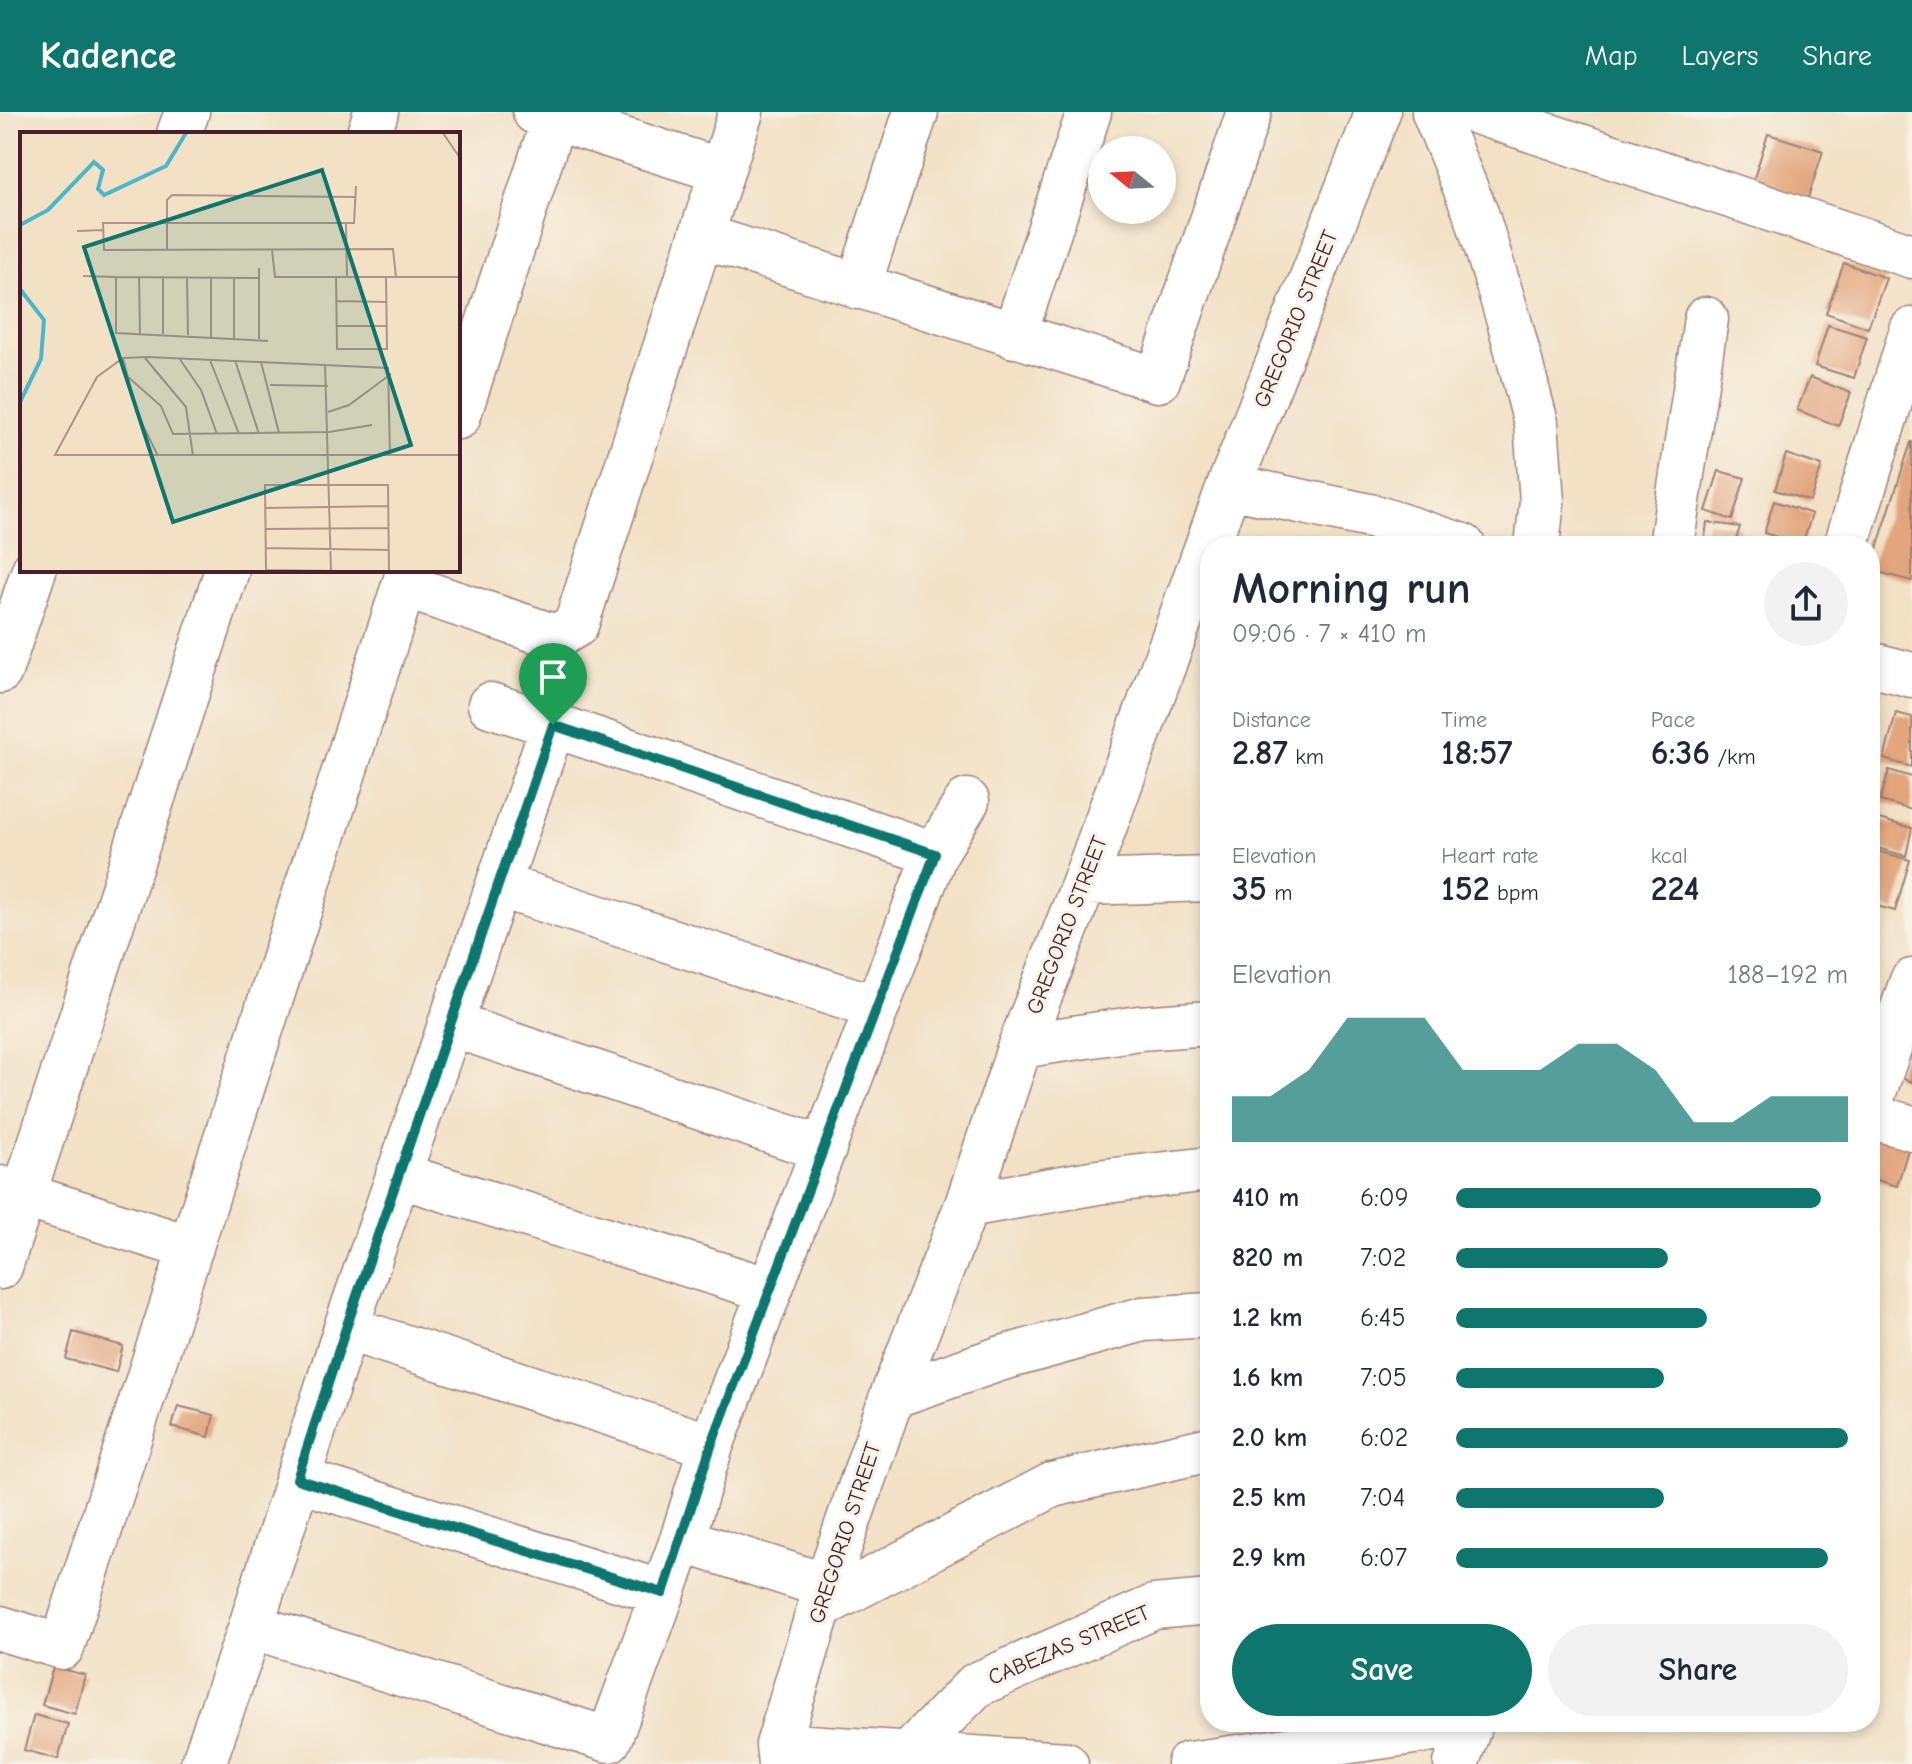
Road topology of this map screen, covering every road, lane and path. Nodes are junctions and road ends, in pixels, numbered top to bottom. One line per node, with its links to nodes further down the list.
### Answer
1 (187, 112): 11 (street)
2 (376, 112): 12 (street)
3 (741, 112): 13 (street)
4 (916, 112): 16 (street)
5 (1089, 112): 19 (street)
6 (1249, 112): 19 (street)
7 (1378, 112): 21 (street, GREGORIO STREET)
8 (1434, 112): 25 (street)
9 (1477, 112): 15 (street)
10 (548, 114): 13 (street); 20 (street)
11 (180, 132)
12 (370, 132)
13 (722, 171): 14 (street)
14 (701, 236): 16 (street); 31 (street)
15 (1912, 256)
16 (858, 287): 19 (street)
17 (1706, 319): 26 (street)
18 (1912, 330): 27 (street)
19 (1014, 336)
20 (460, 410)
21 (1229, 486): 22 (street); 23 (street, GREGORIO STREET)
22 (1368, 531): 24 (street)
23 (1211, 536)
24 (1400, 536)
25 (1538, 536)
26 (1673, 536)
27 (1849, 536)
28 (1200, 565): 40 (street, GREGORIO STREET)
29 (33, 572): 33 (street)
30 (226, 572): 53 (street)
31 (406, 578): 55 (street)
32 (1880, 667): 34 (street)
33 (0, 671)
34 (1912, 675)
35 (490, 705): 36 (street)
36 (553, 725): 38 (street); 41 (street)
37 (967, 801): 38 (street)
38 (935, 854): 43 (street)
39 (1200, 879): 40 (street)
40 (1084, 883): 46 (street, GREGORIO STREET)
41 (498, 885): 43 (street); 44 (street)
42 (1912, 981): 47 (street)
43 (877, 1008): 50 (street)
44 (450, 1024): 50 (street); 52 (street)
45 (1200, 1024): 46 (street)
46 (1020, 1046): 54 (street, GREGORIO STREET)
47 (1880, 1075)
48 (1880, 1119): 49 (street)
49 (1912, 1128)
50 (824, 1149): 57 (street)
51 (1200, 1170): 54 (street)
52 (398, 1175): 57 (street); 59 (street)
53 (12, 1192): 55 (street); 56 (street)
54 (967, 1205): 60 (street, GREGORIO STREET)
55 (191, 1248): 69 (street)
56 (0, 1267)
57 (770, 1290): 61 (street)
58 (1200, 1316): 60 (street)
59 (346, 1328): 61 (street); 63 (street)
60 (892, 1396): 66 (street, GREGORIO STREET)
61 (711, 1446): 64 (street)
62 (1200, 1451): 66 (street)
63 (297, 1479): 65 (street); 68 (street)
64 (682, 1540): 65 (street); 66 (street)
65 (663, 1593): 68 (street)
66 (823, 1596): 72 (street, GREGORIO STREET)
67 (1200, 1603): 71 (street, CABEZAS STREET)
68 (251, 1626): 73 (street)
69 (0, 1628)
70 (1466, 1737): 75 (street)
71 (909, 1753): 72 (street); 74 (street)
72 (779, 1754)
73 (203, 1764)
74 (1066, 1764)
75 (1189, 1764)

